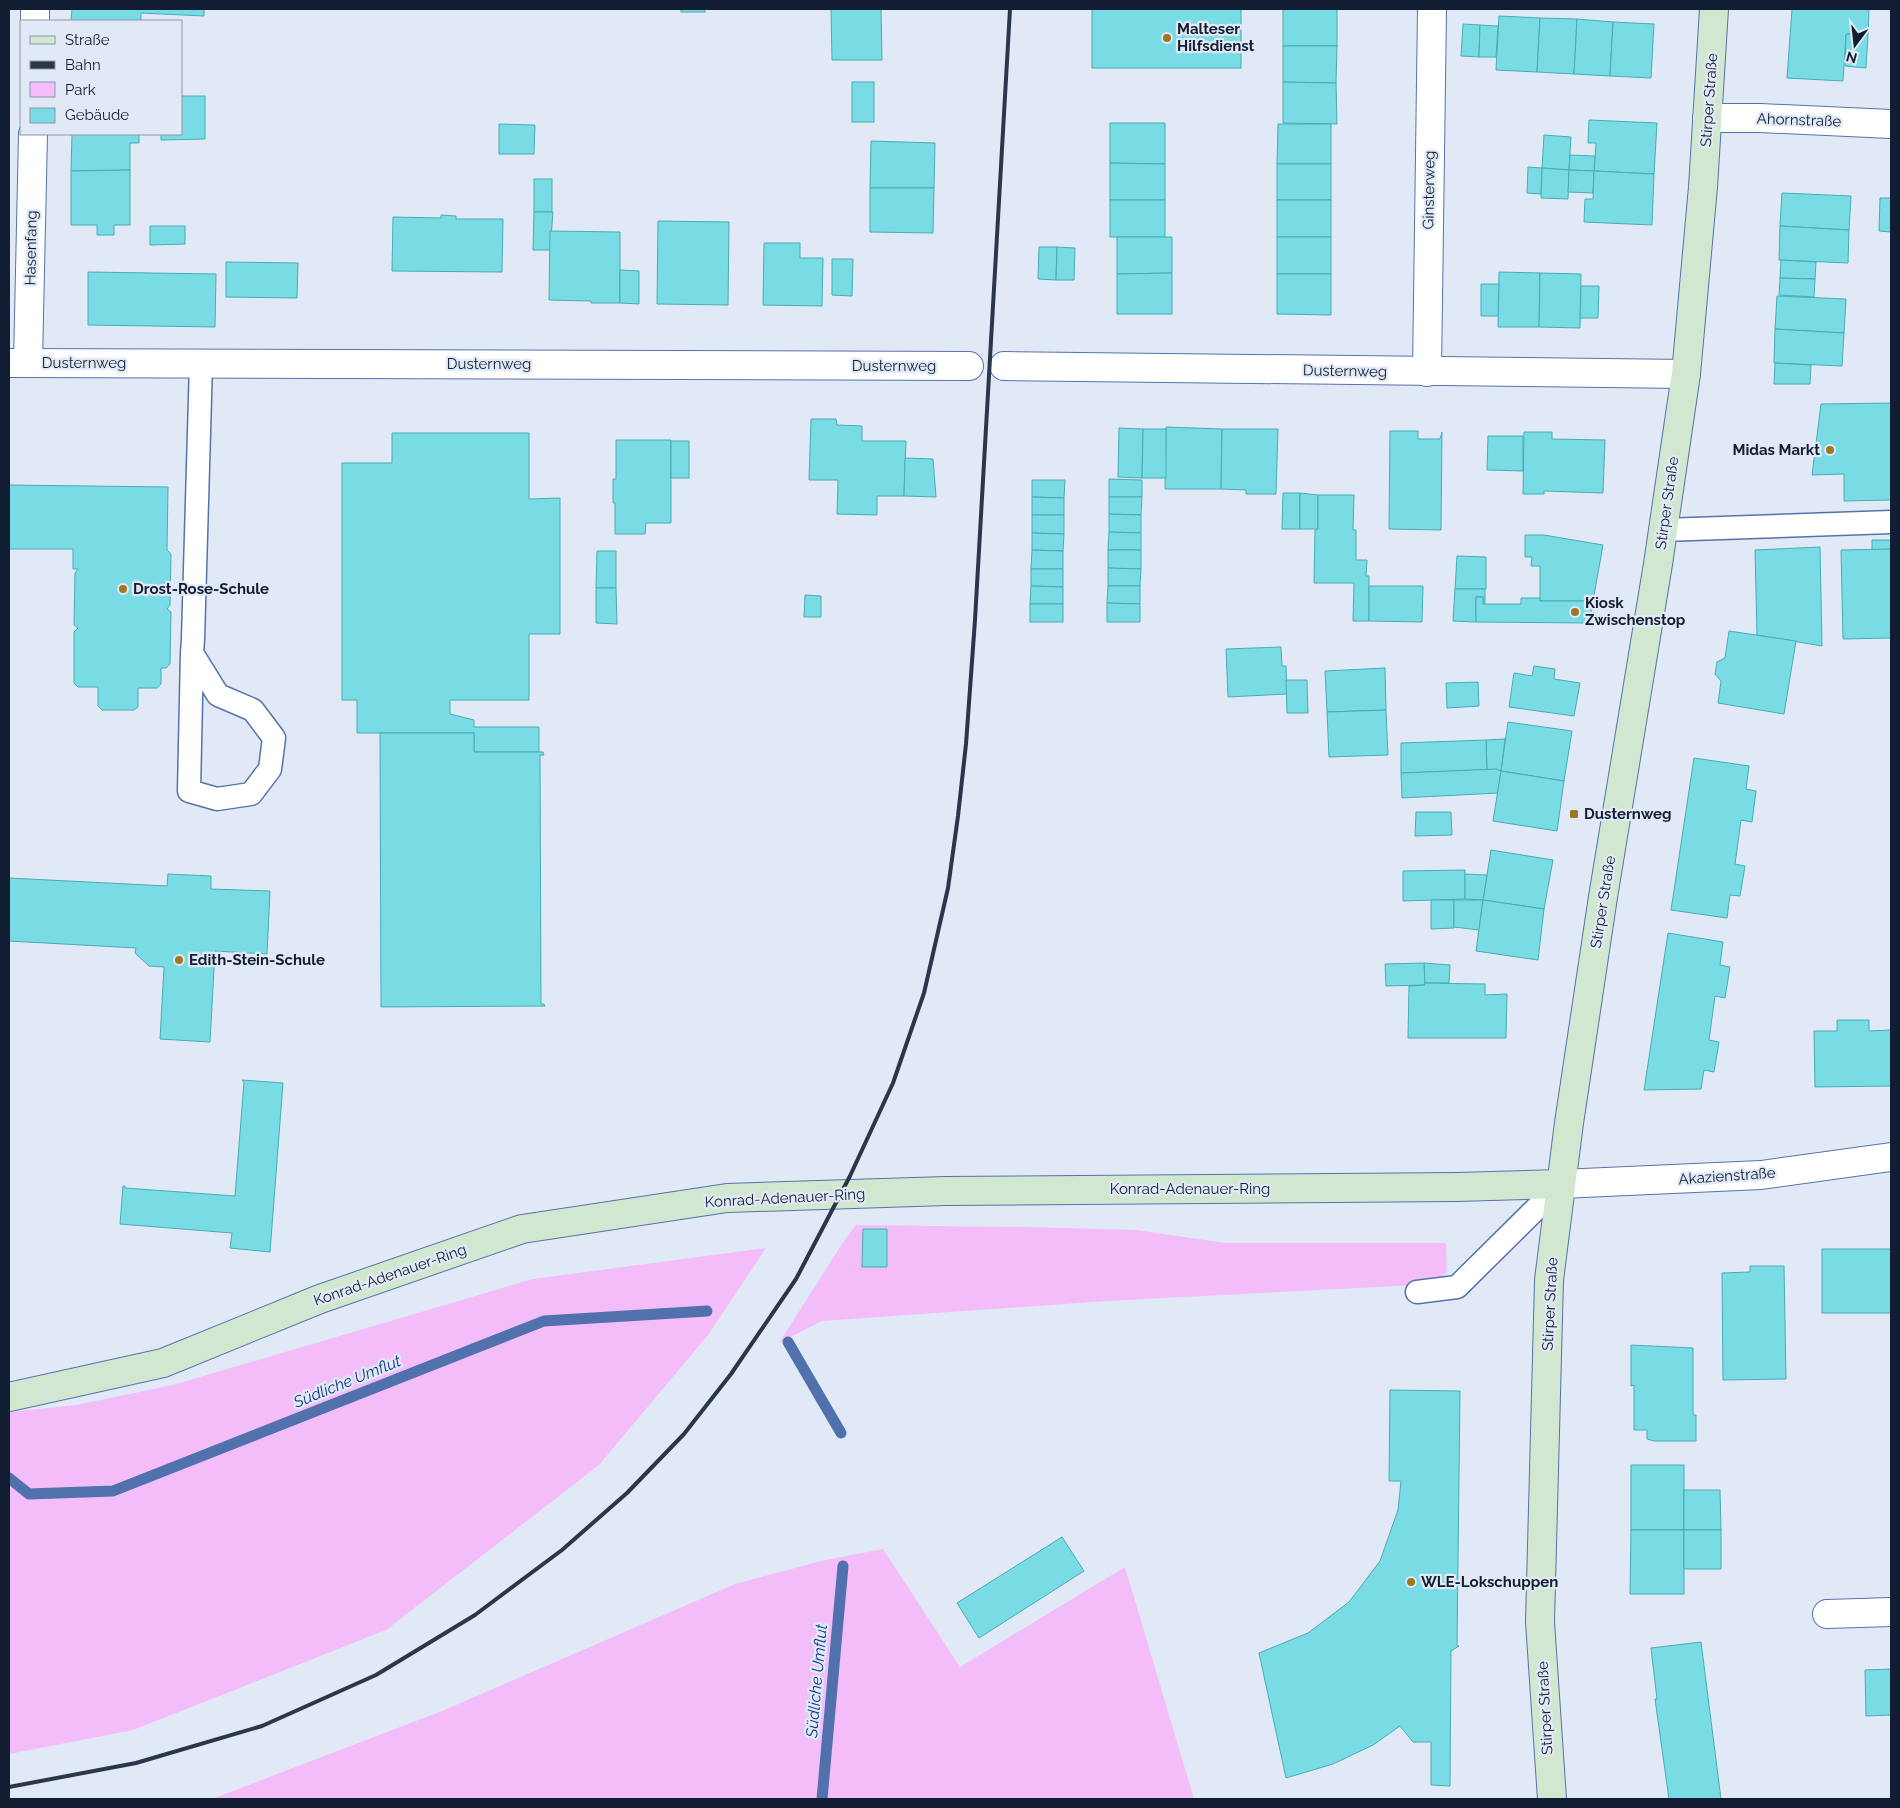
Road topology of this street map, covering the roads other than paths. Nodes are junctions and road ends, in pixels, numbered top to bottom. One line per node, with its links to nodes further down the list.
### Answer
1 (1432, 9): 10 (street, Ginsterweg)
2 (1714, 9): 3 (main road, Stirper Straße)
3 (1707, 118): 4 (street, Ahornstraße); 11 (main road, Stirper Straße)
4 (1891, 124)
5 (33, 135): 6 (street, Hasenfang)
6 (19, 363): 7 (street, Dusternweg)
7 (201, 363): 8 (street, Dusternweg); 14 (lane)
8 (969, 366)
9 (1004, 366): 10 (street, Dusternweg)
10 (1427, 372): 11 (street, Dusternweg)
11 (1686, 374): 13 (main road, Stirper Straße)
12 (1891, 522): 13 (lane)
13 (1663, 530): 16 (main road, Stirper Straße)
14 (192, 653): 14 (lane)
15 (1891, 1157): 16 (street, Akazienstraße)
16 (1562, 1184): 17 (lane); 18 (main road, Konrad-Adenauer-Ring); 21 (main road, Stirper Straße)
17 (1417, 1292)
18 (9, 1397)
19 (1891, 1612): 20 (street)
20 (1827, 1614)
21 (1552, 1799)

